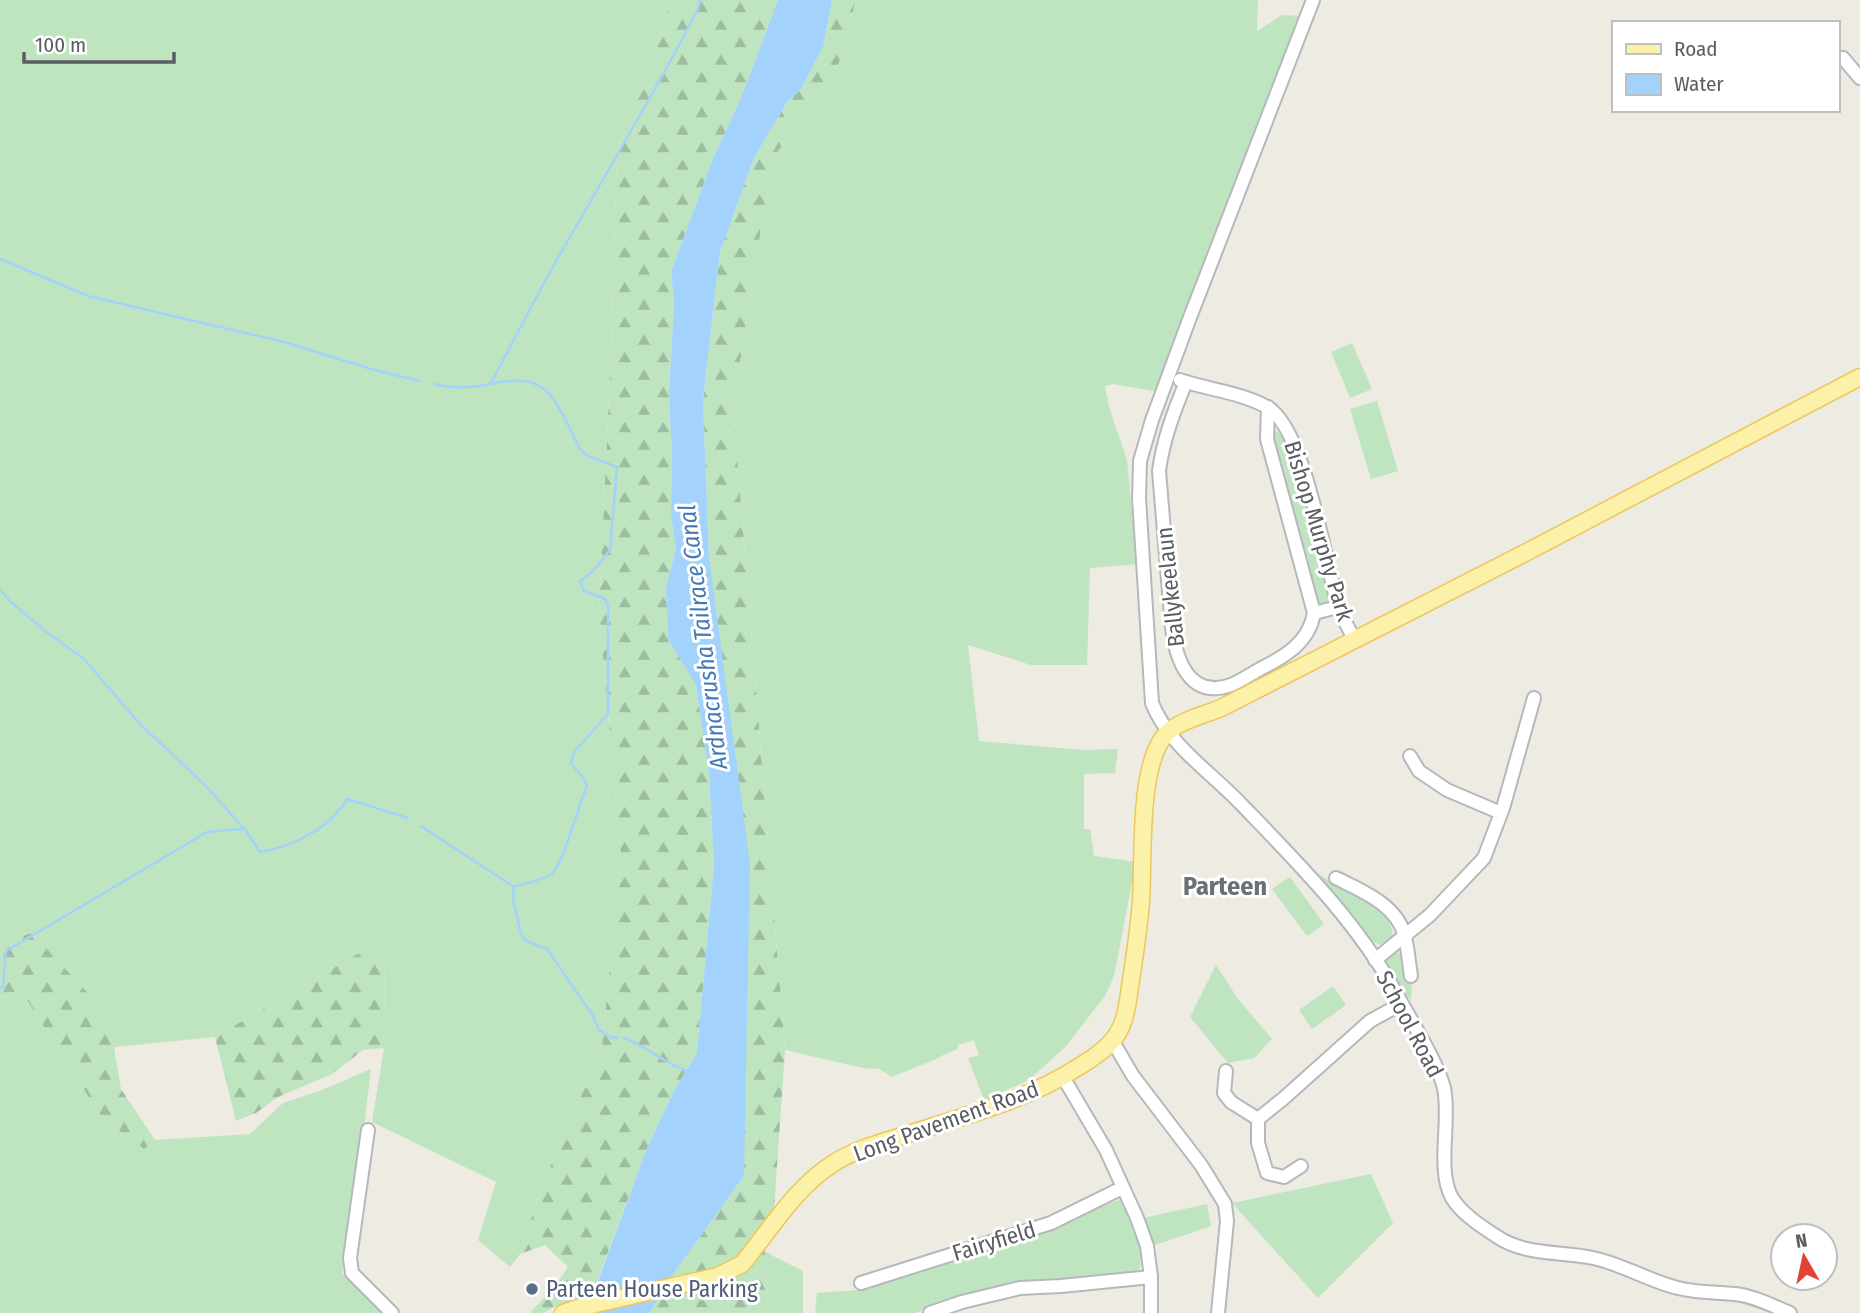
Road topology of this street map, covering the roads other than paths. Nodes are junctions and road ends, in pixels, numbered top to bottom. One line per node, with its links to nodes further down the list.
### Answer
1 (1313, 0): 4 (street, School Road)
2 (1843, 58): 3 (street)
3 (1860, 78)
4 (1170, 376): 6 (street); 12 (street, School Road)
5 (1860, 377): 10 (main road)
6 (1186, 382): 7 (street); 9 (street, Ballykeelaun)
7 (1268, 407): 8 (street, Bishop Murphy Park); 9 (street)
8 (1338, 607): 9 (street); 10 (street, Bishop Murphy Park)
9 (1314, 613)
10 (1354, 639): 12 (main road)
11 (1534, 698): 14 (street)
12 (1168, 732): 17 (street, School Road); 20 (main road)
13 (1410, 757): 14 (street)
14 (1501, 813): 16 (street)
15 (1336, 878): 16 (street)
16 (1405, 934): 17 (street); 18 (street)
17 (1375, 960): 19 (street, School Road)
18 (1411, 976)
19 (1401, 1004): 23 (street); 34 (street, School Road)
20 (1114, 1038): 22 (main road, Long Pavement Road); 33 (street)
21 (1226, 1071): 23 (street)
22 (1063, 1077): 26 (street); 30 (main road, Long Pavement Road)
23 (1258, 1119): 25 (street)
24 (368, 1130): 29 (street)
25 (1301, 1166)
26 (1122, 1188): 27 (street); 28 (street, Fairyfield)
27 (1151, 1277): 31 (street); 32 (street)
28 (861, 1283)
29 (392, 1313)
30 (563, 1313)
31 (930, 1313)
32 (1152, 1313)
33 (1218, 1313)
34 (1790, 1313)

